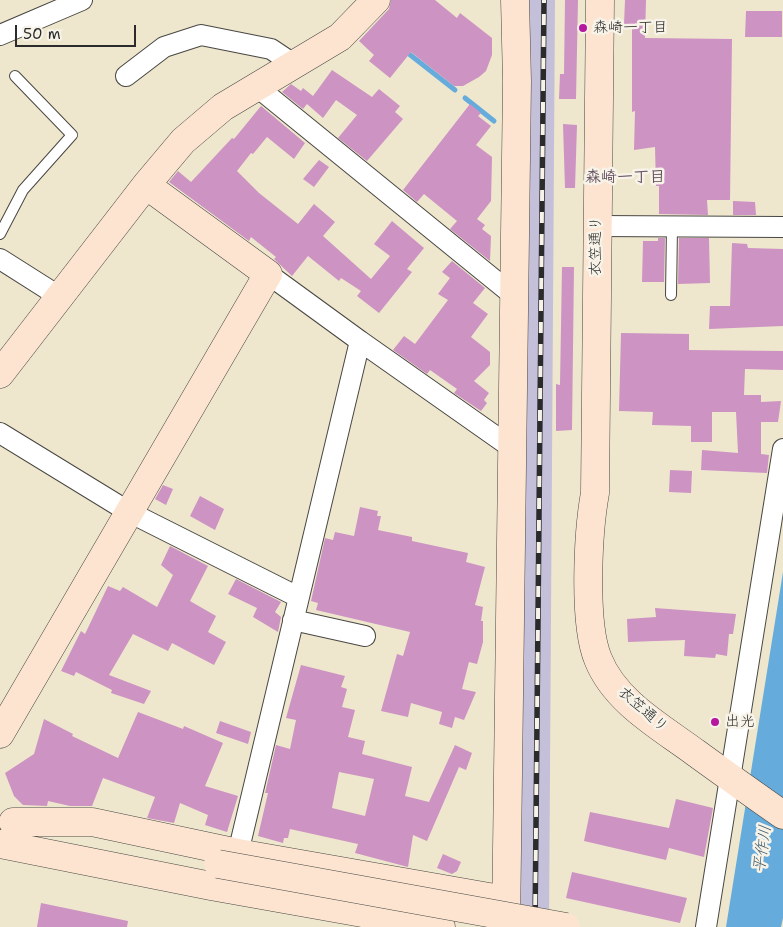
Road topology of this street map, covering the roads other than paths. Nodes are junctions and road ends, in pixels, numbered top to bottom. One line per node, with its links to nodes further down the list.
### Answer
1 (82, 0): 5 (street)
2 (376, 0): 7 (street)
3 (515, 0): 18 (street)
4 (600, 0): 12 (street, 衣笠通り)
5 (40, 9): 6 (street)
6 (0, 34)
7 (295, 65): 9 (street); 10 (street)
8 (16, 76): 15 (lane)
9 (126, 76)
10 (256, 86): 11 (street); 18 (street)
11 (146, 185): 17 (street); 20 (street)
12 (596, 226): 13 (street); 31 (street, 衣笠通り)
13 (672, 226): 14 (street); 19 (lane)
14 (783, 227)
15 (0, 234)
16 (0, 259): 20 (street)
17 (268, 274): 21 (street); 26 (street)
18 (513, 295): 24 (street)
19 (671, 295)
20 (60, 297): 22 (street)
21 (360, 341): 24 (street); 27 (street)
22 (0, 374)
23 (0, 433): 26 (street)
24 (512, 448): 38 (street)
25 (783, 449): 31 (street)
26 (129, 512): 27 (street); 30 (street)
27 (298, 597): 28 (street)
28 (293, 620): 29 (street); 36 (street)
29 (365, 636)
30 (0, 734)
31 (735, 774): 32 (street, 衣笠通り); 33 (street, 衣笠通り); 44 (street)
32 (783, 800)
33 (783, 815)
34 (4, 828): 36 (street)
35 (0, 848): 39 (street)
36 (222, 868): 37 (street); 40 (street); 43 (street, bridge)
37 (471, 893): 38 (street); 41 (street)
38 (506, 900): 42 (street)
39 (333, 927)
40 (441, 927)
41 (469, 927)
42 (506, 927)
43 (566, 927)
44 (706, 927)

